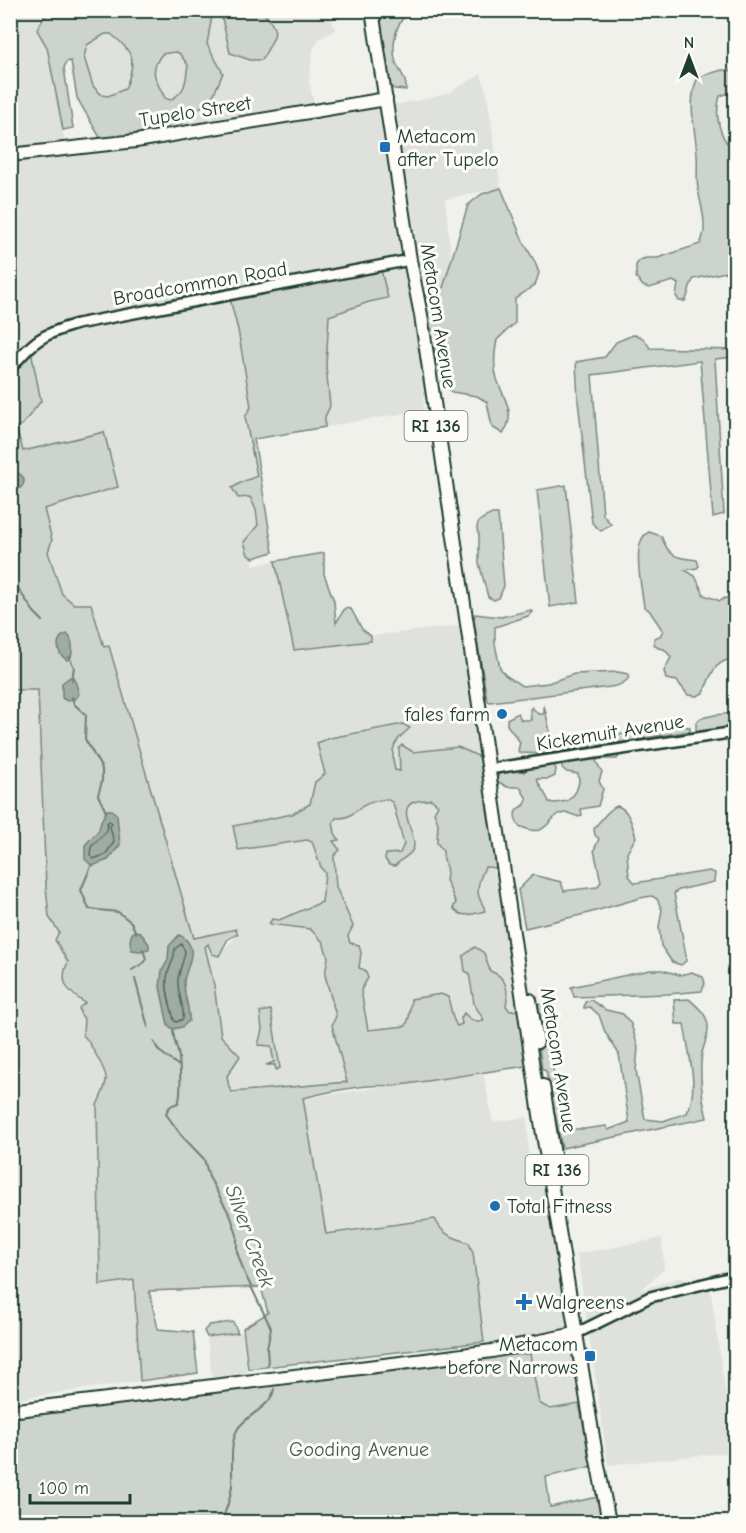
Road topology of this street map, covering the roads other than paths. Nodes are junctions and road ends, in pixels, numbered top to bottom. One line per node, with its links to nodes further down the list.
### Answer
1 (372, 10): 2 (main road, Metacom Avenue / RI 136)
2 (386, 99): 3 (main road, Tupelo Street); 4 (main road, Metacom Avenue / RI 136)
3 (10, 155)
4 (410, 260): 5 (street, Broadcommon Road); 7 (main road, Metacom Avenue / RI 136)
5 (10, 369)
6 (735, 732): 7 (street, Kickemuit Avenue)
7 (489, 769): 9 (main road, Metacom Avenue / RI 136)
8 (735, 1276): 9 (street)
9 (578, 1332): 10 (main road); 11 (main road, Metacom Avenue / RI 136)
10 (10, 1411)
11 (609, 1522)

